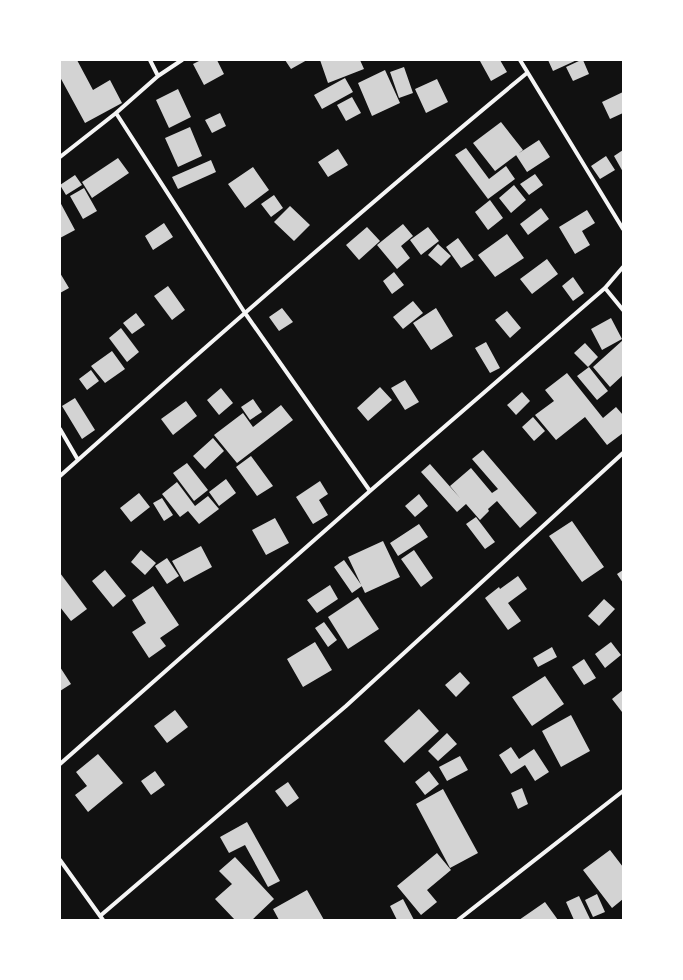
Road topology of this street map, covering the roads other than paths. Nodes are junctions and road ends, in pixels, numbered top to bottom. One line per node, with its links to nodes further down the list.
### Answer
1 (150, 60): 5 (street)
2 (182, 60): 5 (street)
3 (520, 60): 4 (street)
4 (527, 73): 8 (street); 12 (street)
5 (158, 76): 6 (street)
6 (116, 113): 7 (street); 12 (street)
7 (60, 157)
8 (623, 229)
9 (623, 267): 10 (street)
10 (605, 288): 11 (street); 17 (street)
11 (623, 310)
12 (245, 313): 15 (street); 17 (street)
13 (60, 429): 15 (street)
14 (623, 453): 22 (street)
15 (78, 460): 16 (street)
16 (60, 476)
17 (370, 491): 18 (street)
18 (60, 764)
19 (623, 791): 23 (street)
20 (60, 860): 21 (street)
21 (62, 865): 22 (street)
22 (101, 918)
23 (458, 920)

